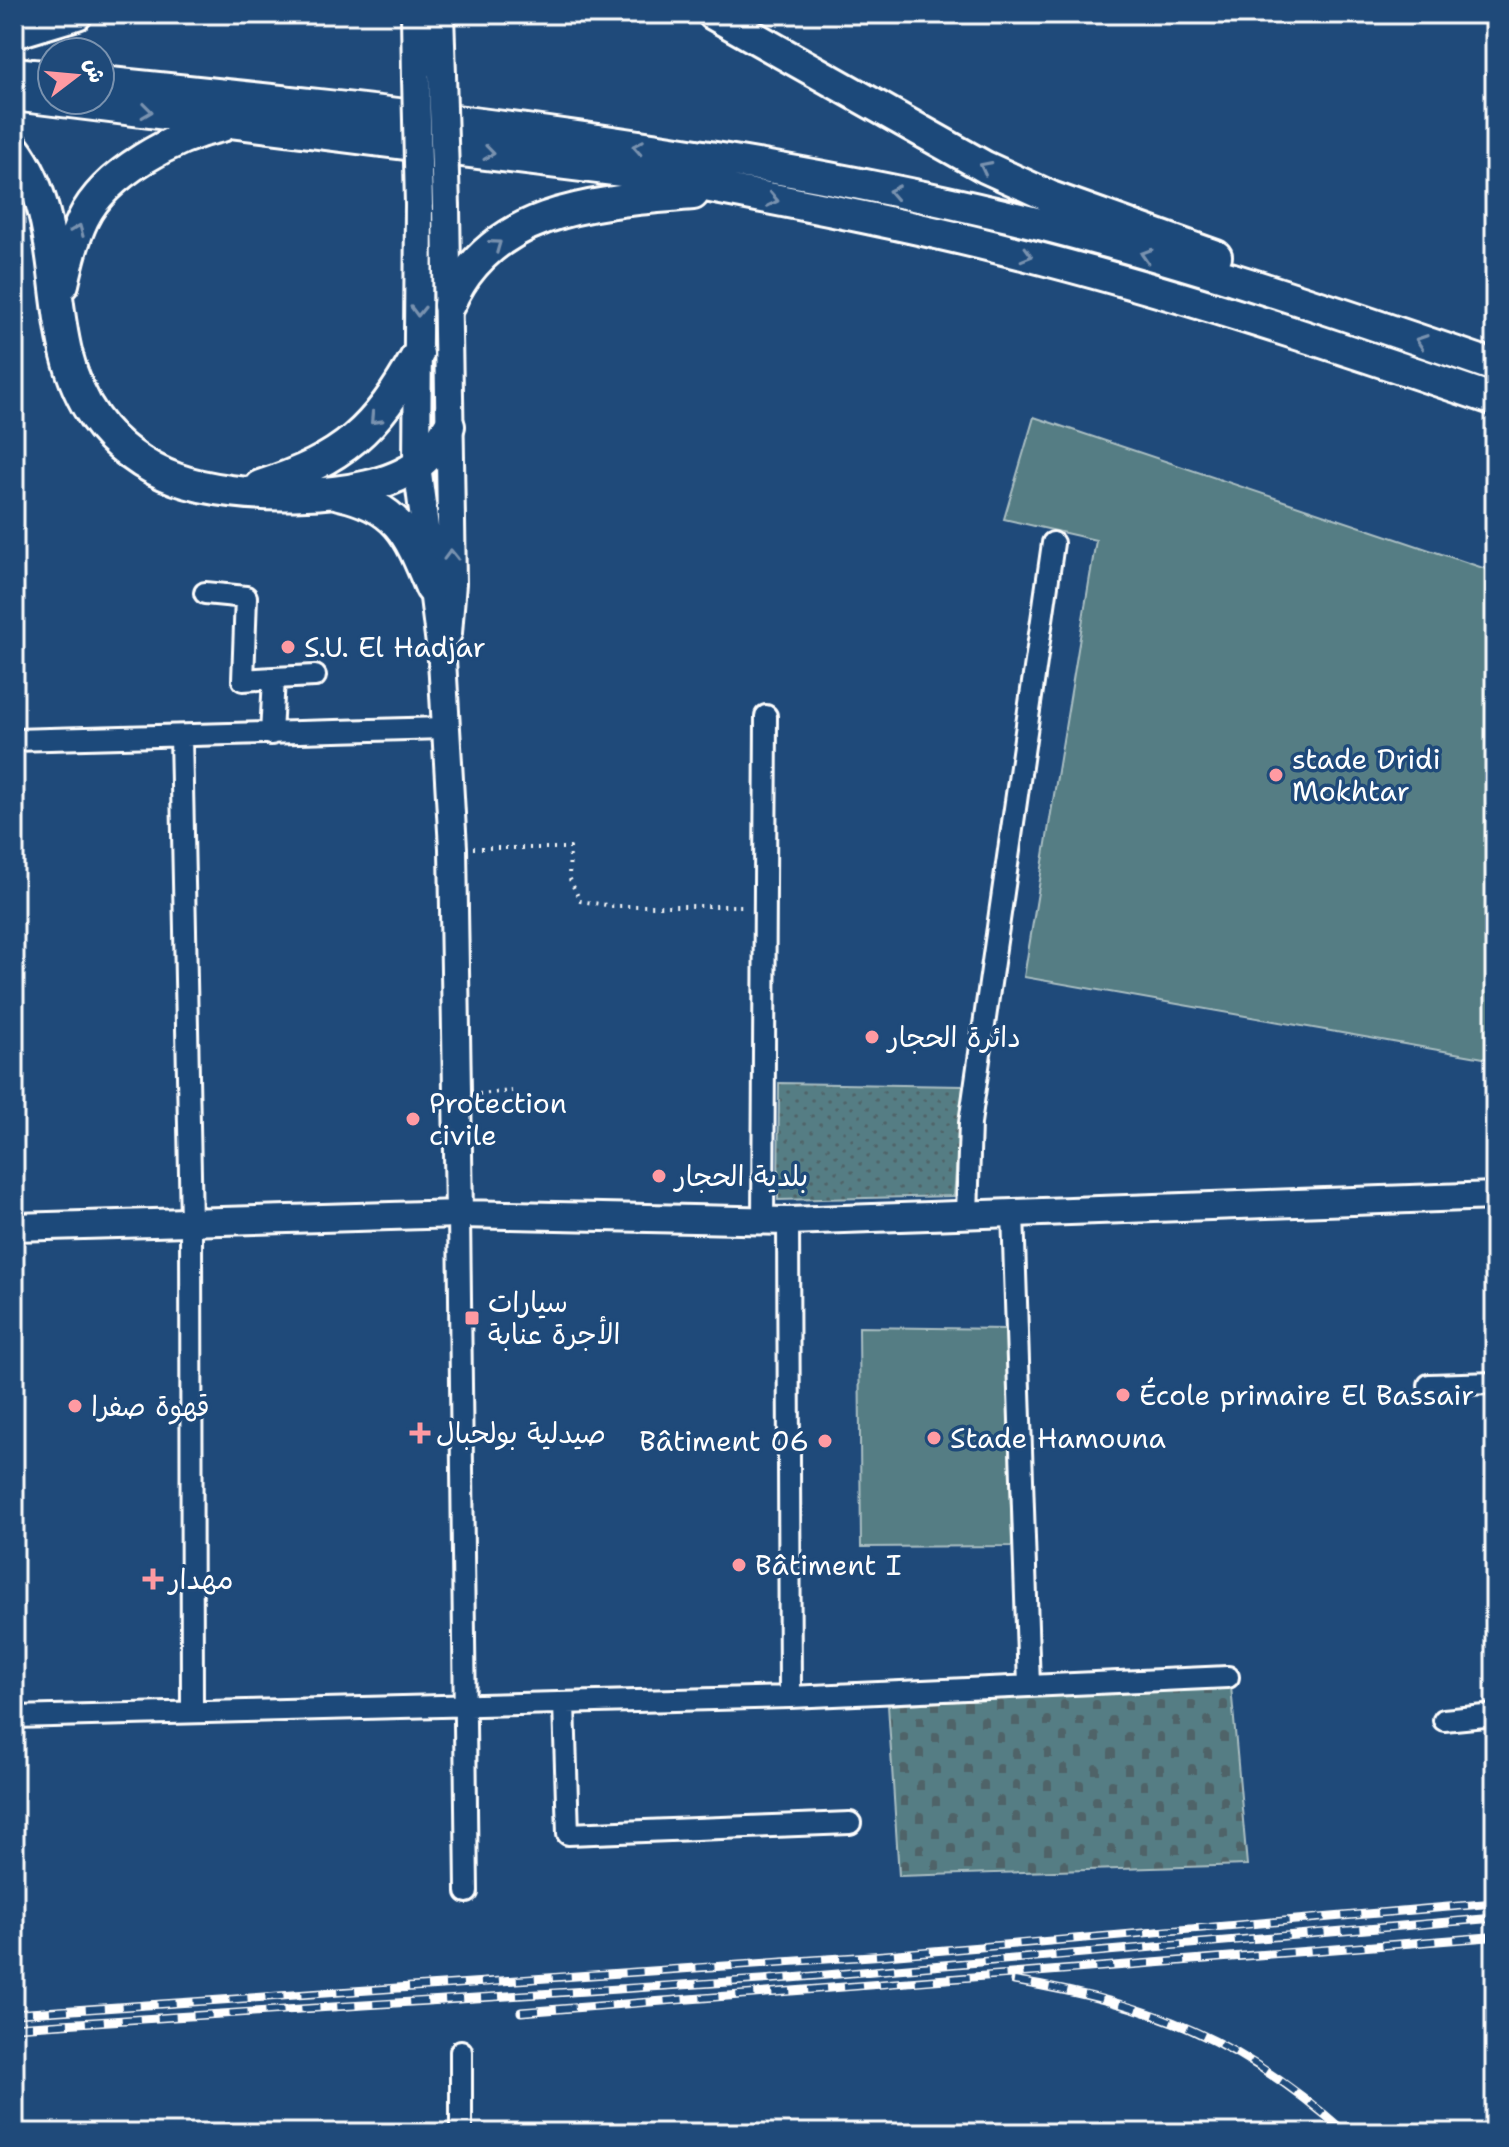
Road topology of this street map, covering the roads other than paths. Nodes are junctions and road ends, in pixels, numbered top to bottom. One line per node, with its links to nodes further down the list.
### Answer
1 (77, 14): 6 (highway)
2 (415, 14): 19 (main road, one-way to 19, bridge)
3 (440, 14): 17 (main road, bridge)
4 (692, 14): 7 (highway)
5 (713, 14): 7 (highway)
6 (14, 33)
7 (766, 47): 18 (highway, one-way to 7)
8 (14, 73): 9 (highway)
9 (36, 75)
10 (116, 84): 18 (highway, one-way to 10)
11 (14, 95): 12 (highway, one-way to 12)
12 (241, 123): 15 (highway, one-way to 15); 16 (highway, one-way to 12)
13 (14, 148): 14 (highway)
14 (26, 190): 16 (highway)
15 (731, 191): 17 (highway, one-way to 15); 21 (highway, one-way to 21)
16 (59, 305): 24 (highway)
17 (449, 305): 22 (main road)
18 (1341, 313): 20 (highway, one-way to 18)
19 (418, 354): 23 (main road); 24 (highway, one-way to 24)
20 (1495, 366)
21 (1495, 400)
22 (449, 426): 23 (highway); 29 (main road, one-way to 22)
23 (417, 465): 25 (highway); 27 (main road)
24 (247, 490): 25 (highway)
25 (337, 493): 27 (highway)
26 (1053, 543): 40 (street)
27 (431, 588): 29 (main road)
28 (205, 593): 31 (street)
29 (442, 660): 33 (main road)
30 (315, 676): 31 (street)
31 (274, 678): 34 (street)
32 (766, 716): 42 (street)
33 (444, 728): 34 (street); 39 (main road)
34 (271, 734): 35 (street)
35 (181, 736): 36 (street); 41 (street)
36 (14, 740)
37 (1495, 1196): 38 (main road)
38 (1013, 1213): 40 (main road); 47 (street)
39 (459, 1214): 41 (main road); 42 (main road); 50 (street)
40 (967, 1214): 42 (main road)
41 (191, 1222): 43 (main road); 51 (street)
42 (776, 1222): 48 (street)
43 (14, 1227)
44 (1495, 1383): 45 (street)
45 (1429, 1385)
46 (1228, 1677): 47 (street)
47 (1029, 1686): 48 (street)
48 (790, 1697): 49 (street)
49 (564, 1703): 50 (street); 55 (street)
50 (464, 1706): 51 (street); 56 (street)
51 (192, 1710): 53 (street)
52 (1495, 1715): 54 (street)
53 (14, 1717)
54 (1444, 1720)
55 (850, 1823)
56 (467, 1892)
57 (461, 2051): 58 (street)
58 (461, 2133)

